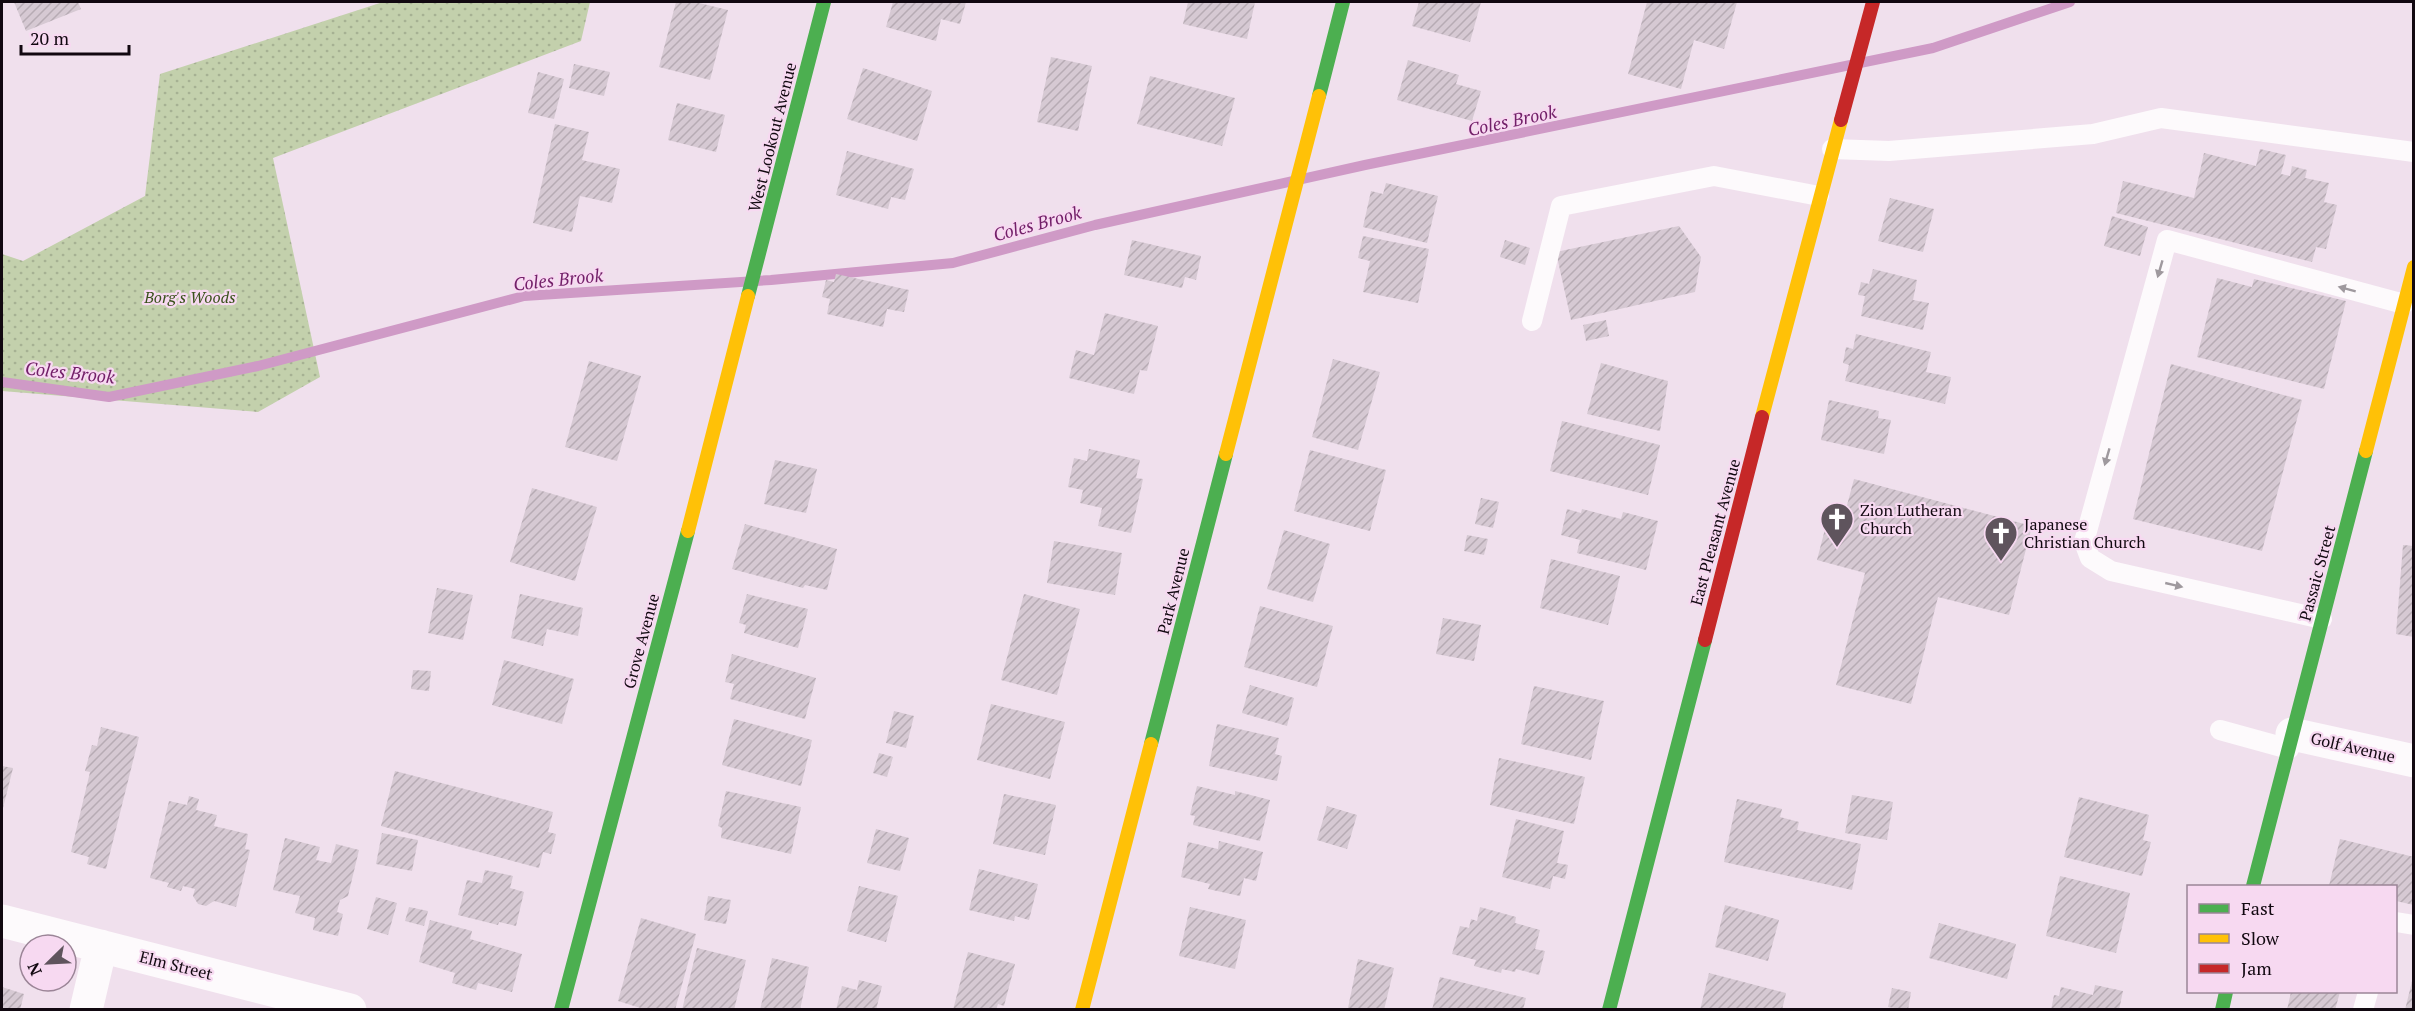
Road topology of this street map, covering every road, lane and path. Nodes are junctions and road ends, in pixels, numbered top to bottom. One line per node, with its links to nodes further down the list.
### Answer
1 (824, 2): 8 (street, West Lookout Avenue)
2 (1343, 2): 25 (street, Park Avenue)
3 (1873, 2): 4 (street, East Pleasant Avenue)
4 (1832, 149): 5 (lane); 6 (street, East Pleasant Avenue)
5 (2414, 152)
6 (1819, 196): 10 (lane); 26 (street, East Pleasant Avenue)
7 (2414, 267): 9 (street, Passaic Street)
8 (752, 281): 24 (street, Grove Avenue)
9 (2404, 304): 11 (street, Passaic Street); 11 (lane, one-way to 11)
10 (1532, 321)
11 (2322, 619): 13 (street, Passaic Street)
12 (2220, 730): 13 (lane)
13 (2290, 742): 14 (street, Golf Avenue); 15 (street, Passaic Street)
14 (2414, 761)
15 (2253, 885)
16 (2, 921): 19 (street, Elm Street)
17 (2397, 922): 18 (lane)
18 (2414, 925)
19 (101, 946): 22 (street); 23 (street, Elm Street)
20 (2226, 993): 27 (street)
21 (2368, 993): 28 (lane)
22 (86, 1010)
23 (350, 1010)
24 (561, 1010)
25 (1082, 1010)
26 (1609, 1010)
27 (2222, 1010)
28 (2363, 1010)

